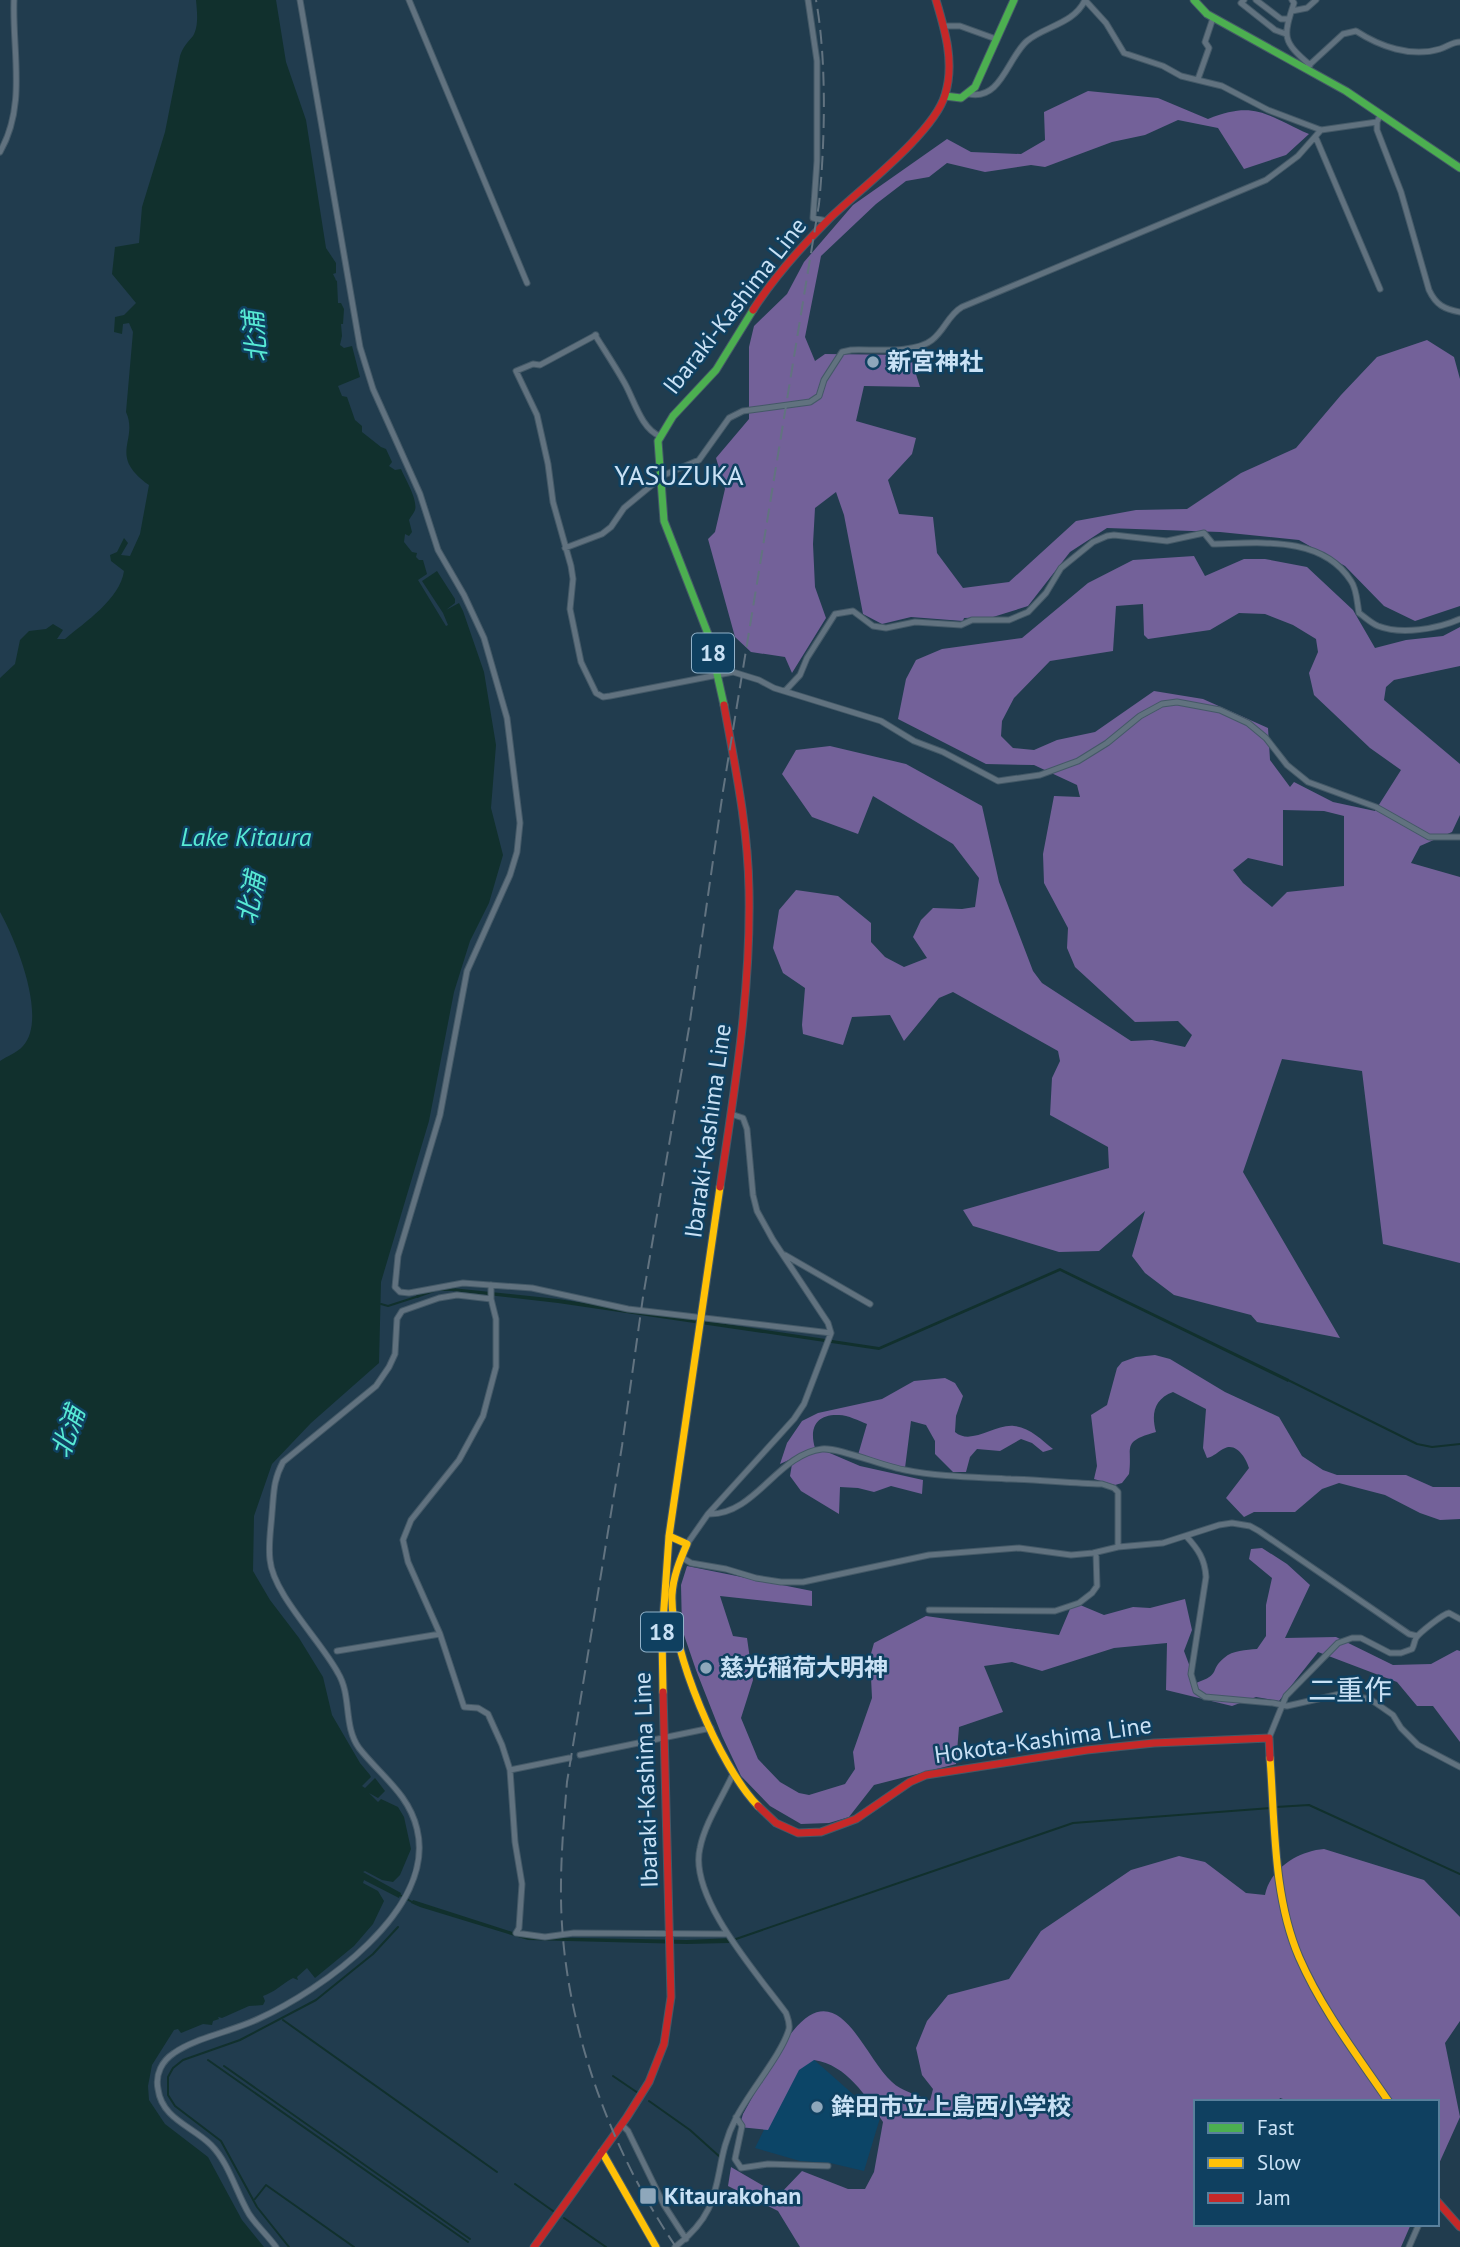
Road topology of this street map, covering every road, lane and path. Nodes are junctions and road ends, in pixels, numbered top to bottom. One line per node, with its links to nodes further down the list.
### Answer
1 (14, 0): 27 (street)
2 (300, 0): 42 (street)
3 (409, 0): 30 (street)
4 (808, 0): 29 (street)
5 (936, 0): 16 (main road)
6 (1014, 0): 18 (main road)
7 (1085, 0): 21 (street); 22 (street)
8 (1194, 0): 14 (main road)
9 (1244, 0): 17 (street)
10 (1256, 0): 15 (street)
11 (1292, 0): 13 (street)
12 (1316, 0): 13 (street)
13 (1292, 11): 15 (street)
14 (1213, 18): 20 (main road); 21 (street)
15 (1289, 19): 17 (street)
16 (944, 26): 18 (street); 23 (main road)
17 (1286, 34): 20 (street)
18 (996, 39): 22 (main road)
19 (1460, 42): 20 (street)
20 (1308, 67): 24 (main road)
21 (1198, 79): 25 (street)
22 (969, 94): 23 (main road)
23 (945, 96): 29 (main road, Ibaraki-Kashima Line)
24 (1379, 118): 25 (street); 28 (main road); 32 (street)
25 (1321, 130): 26 (street)
26 (1316, 138): 31 (street); 34 (street)
27 (0, 152)
28 (1460, 168)
29 (827, 221): 33 (main road, Ibaraki-Kashima Line)
30 (527, 283)
31 (1380, 289)
32 (1460, 312)
33 (660, 436): 34 (main road, Ibaraki-Kashima Line / 18); 35 (street)
34 (660, 478): 35 (street); 37 (main road, Ibaraki-Kashima Line / 18)
35 (565, 548): 37 (street)
36 (1460, 619): 38 (street)
37 (718, 674): 38 (street); 40 (main road, Ibaraki-Kashima Line / 18)
38 (785, 691): 39 (street)
39 (1460, 837)
40 (731, 1114): 41 (street); 45 (main road, Ibaraki-Kashima Line / 18)
41 (782, 1253): 44 (street); 46 (street)
42 (491, 1285): 43 (street); 45 (street)
43 (491, 1298): 56 (street); 81 (street)
44 (870, 1304)
45 (701, 1319): 46 (street); 48 (main road, Ibaraki-Kashima Line / 18)
46 (830, 1335): 47 (street)
47 (708, 1514): 50 (street); 51 (street)
48 (669, 1536): 50 (main road); 58 (main road, Ibaraki-Kashima Line / 18)
49 (1186, 1536): 51 (street); 59 (street); 61 (street)
50 (687, 1544): 53 (main road, Hokota-Kashima Line)
51 (1118, 1547): 52 (street)
52 (1093, 1553): 53 (street); 54 (street)
53 (681, 1558): 57 (main road, Hokota-Kashima Line)
54 (929, 1610)
55 (1460, 1619): 59 (street)
56 (440, 1634): 60 (street); 68 (street)
57 (677, 1634): 58 (main road); 62 (main road, Hokota-Kashima Line)
58 (662, 1636): 63 (main road, Ibaraki-Kashima Line / 18)
59 (1417, 1636): 61 (street)
60 (337, 1651)
61 (1281, 1705): 64 (street); 67 (street)
62 (711, 1727): 63 (street); 69 (main road, Hokota-Kashima Line)
63 (665, 1738): 65 (street); 70 (main road, Ibaraki-Kashima Line / 18)
64 (1269, 1738): 69 (main road, Hokota-Kashima Line); 72 (main road)
65 (580, 1755)
66 (569, 1758): 68 (street)
67 (1460, 1767)
68 (510, 1770): 70 (street)
69 (733, 1774): 71 (street)
70 (669, 1934): 71 (street); 74 (main road, Ibaraki-Kashima Line / 18)
71 (727, 1934): 73 (street)
72 (1388, 2100)
73 (736, 2118): 76 (street); 80 (street)
74 (622, 2125): 75 (main road, Ibaraki-Kashima Line / 18); 80 (street)
75 (602, 2152): 82 (main road, Ibaraki-Kashima Line / 18); 83 (main road)
76 (828, 2166)
77 (1439, 2203): 79 (main road)
78 (1418, 2226): 85 (street)
79 (1460, 2227)
80 (686, 2239): 84 (street)
81 (276, 2247)
82 (534, 2247)
83 (656, 2247)
84 (676, 2247)
85 (1409, 2247)

